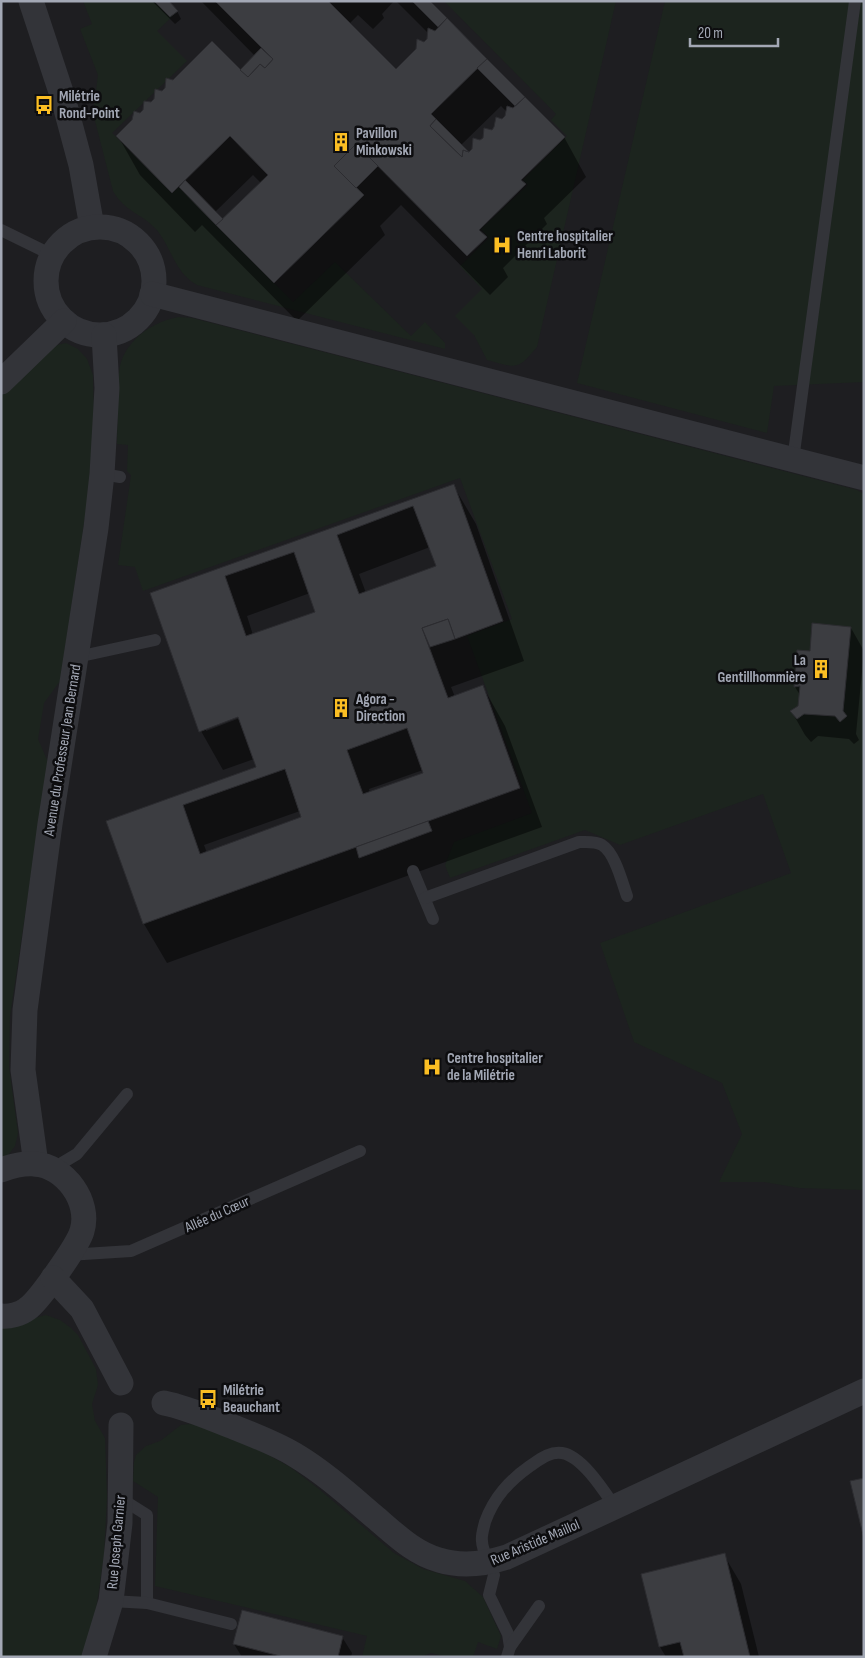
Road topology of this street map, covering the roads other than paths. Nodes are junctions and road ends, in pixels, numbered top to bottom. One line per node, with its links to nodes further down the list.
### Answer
1 (31, 1): 3 (street)
2 (855, 1): 10 (lane)
3 (92, 227): 5 (street); 6 (street)
4 (1, 230): 5 (lane)
5 (52, 255): 7 (street)
6 (152, 294): 8 (street); 10 (street)
7 (64, 321): 8 (street); 9 (street)
8 (104, 335): 13 (street, Avenue du Professeur Jean Bernard)
9 (1, 382)
10 (793, 460): 11 (street)
11 (864, 478)
12 (155, 640): 13 (lane)
13 (77, 657): 20 (street, Avenue du Professeur Jean Bernard)
14 (414, 870): 16 (lane)
15 (627, 896): 16 (lane)
16 (425, 898): 17 (lane)
17 (433, 918)
18 (127, 1094): 20 (lane)
19 (360, 1151): 22 (lane, Allée du Cœur)
20 (44, 1166): 21 (street); 22 (street)
21 (1, 1170)
22 (68, 1255): 23 (street)
23 (53, 1278): 24 (street); 25 (street)
24 (1, 1316)
25 (121, 1383)
26 (864, 1391): 30 (street, Rue Aristide Maillol)
27 (164, 1403): 31 (street, Rue Aristide Maillol)
28 (121, 1425): 29 (street, Rue Joseph Garnier)
29 (120, 1498): 32 (street, Rue Joseph Garnier); 33 (lane)
30 (615, 1506): 31 (street, Rue Aristide Maillol); 31 (lane)
31 (491, 1569): 36 (lane)
32 (111, 1601): 33 (lane); 37 (street, Rue Joseph Garnier)
33 (147, 1603): 35 (lane)
34 (539, 1606): 36 (lane)
35 (231, 1624)
36 (508, 1652)
37 (94, 1657)

